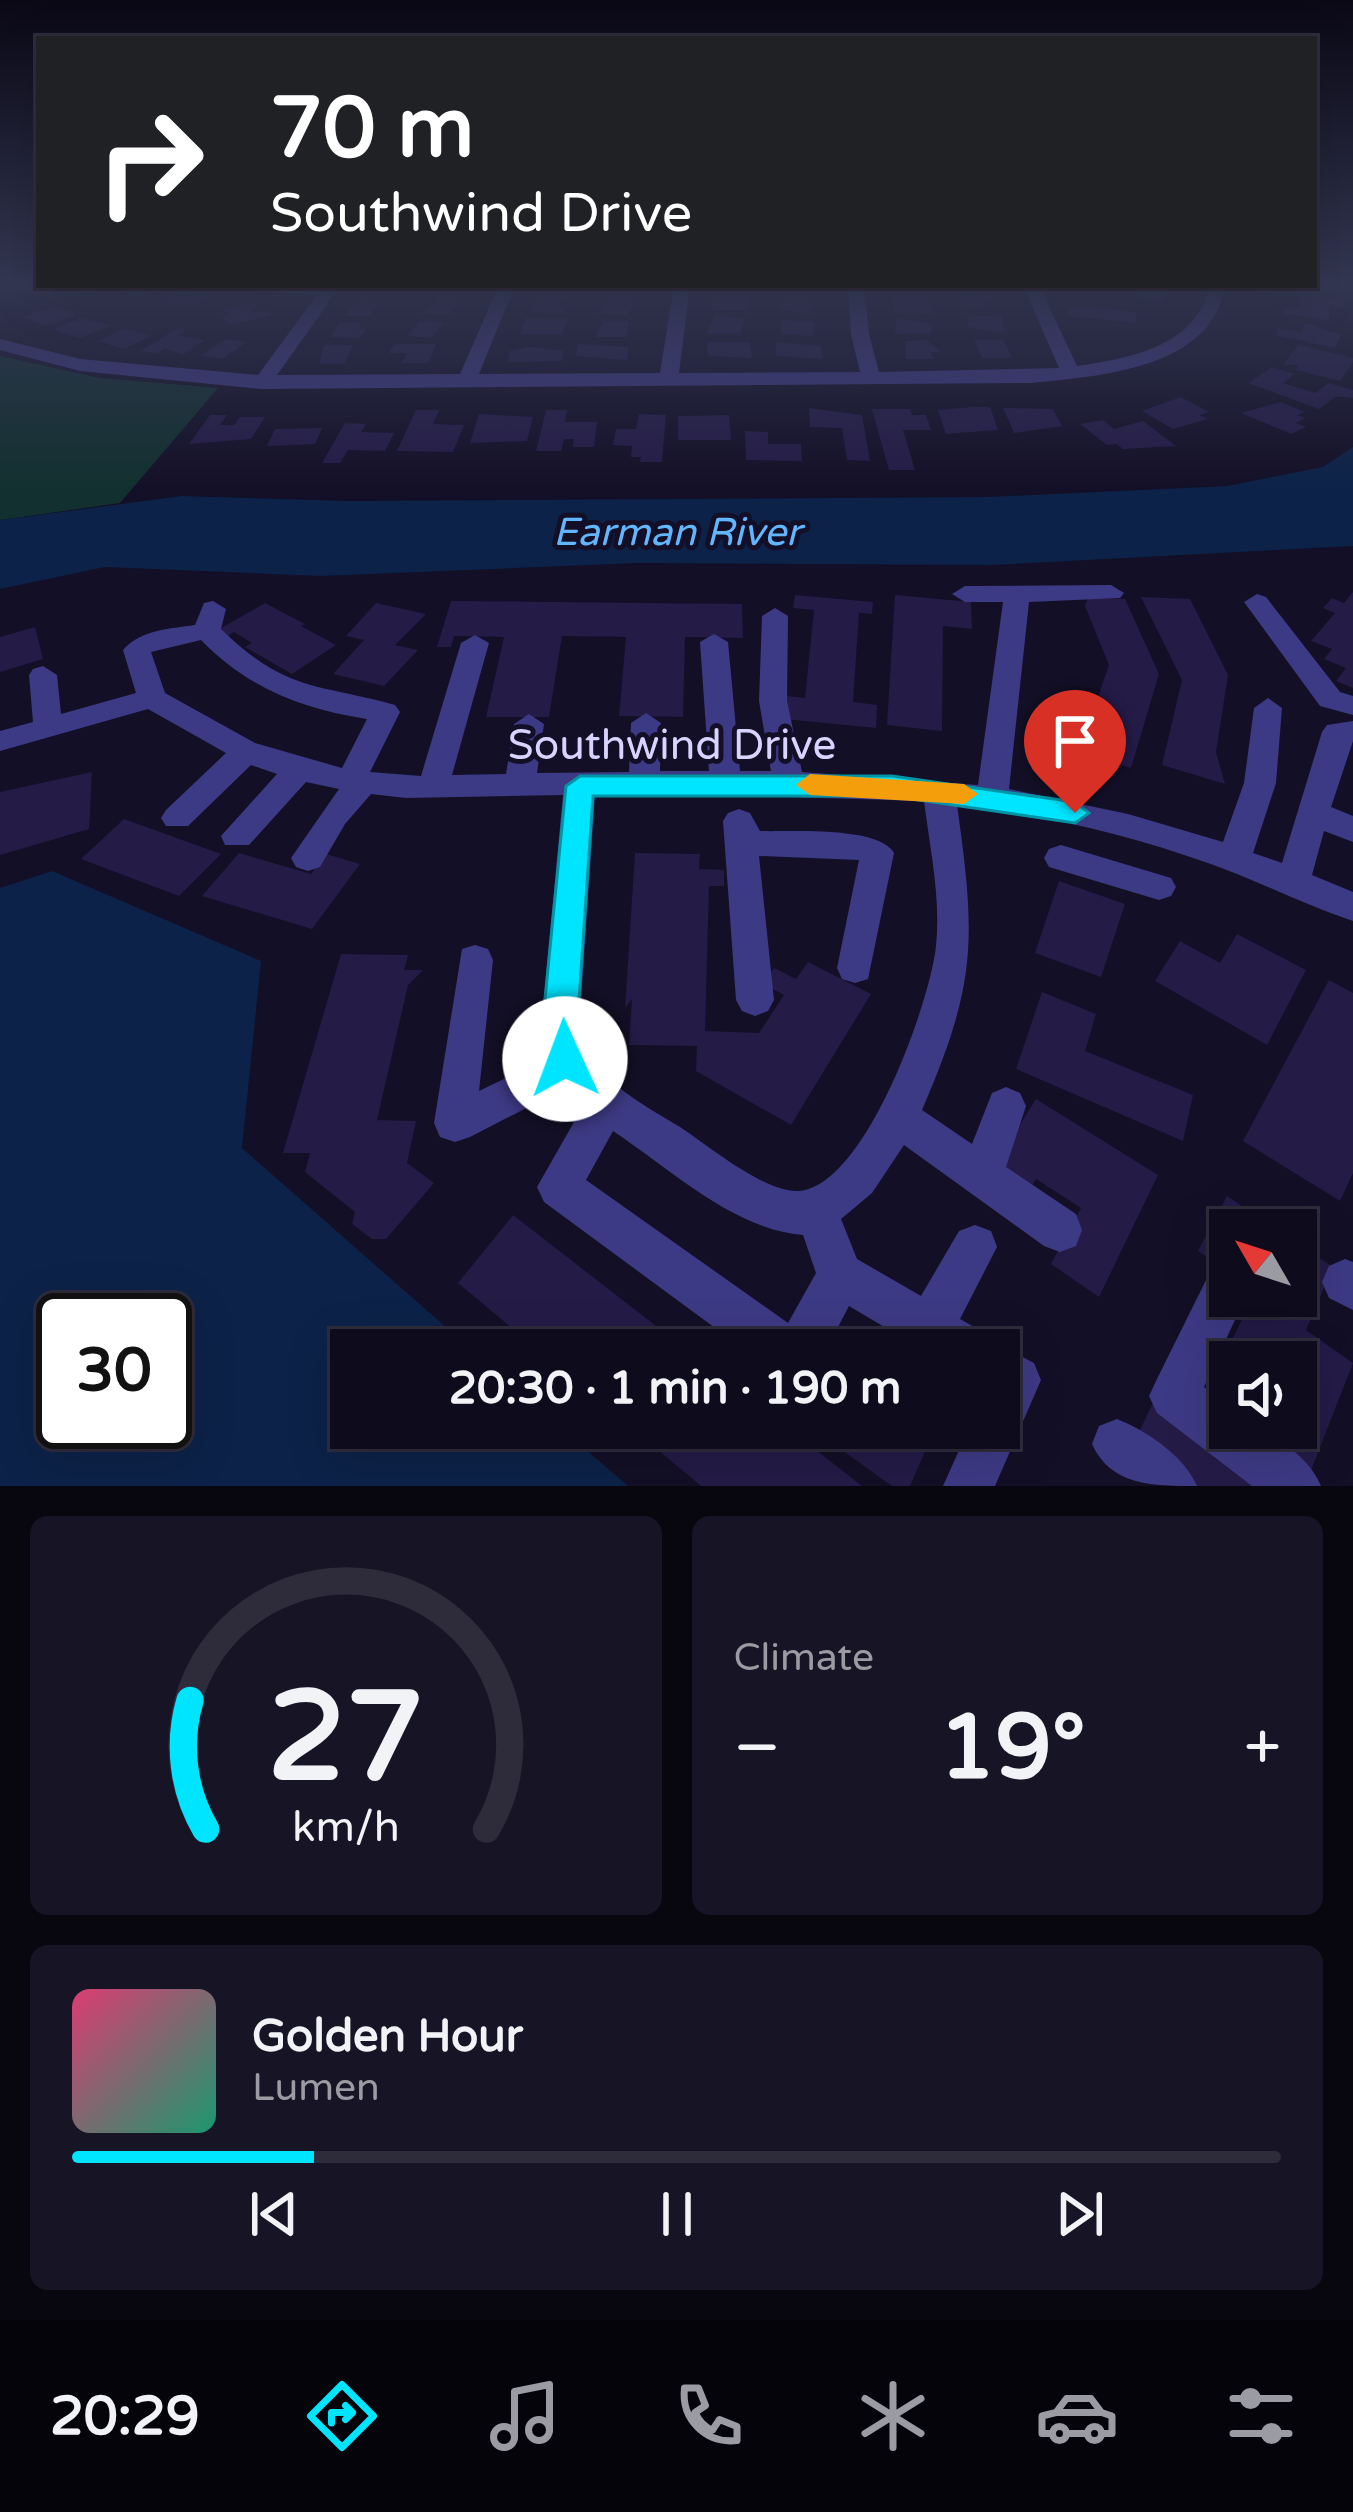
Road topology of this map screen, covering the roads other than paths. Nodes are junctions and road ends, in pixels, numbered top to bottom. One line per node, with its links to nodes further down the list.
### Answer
1 (31, 351): 11 (street)
2 (284, 351): 11 (street)
3 (479, 351): 12 (street)
4 (671, 351): 10 (street)
5 (865, 351): 9 (street)
6 (1061, 351): 8 (street)
7 (1157, 351): 8 (street)
8 (1071, 373): 9 (street)
9 (872, 380): 10 (street)
10 (669, 381): 12 (street)
11 (262, 382): 12 (street)
12 (466, 382)
13 (1111, 593): 15 (street)
14 (965, 594): 15 (street)
15 (1017, 596): 38 (street)
16 (1257, 602): 23 (street)
17 (775, 616): 32 (street)
18 (714, 641): 31 (street)
19 (476, 643): 35 (street)
20 (43, 675): 26 (street)
21 (152, 698): 26 (street); 28 (street, Southwind Drive); 30 (street)
22 (1268, 709): 46 (street)
23 (1346, 717): 41 (street)
24 (646, 723): 34 (street)
25 (529, 724): 36 (street)
26 (48, 728): 27 (street)
27 (0, 741)
28 (245, 753): 29 (street, Southwind Drive); 39 (street)
29 (298, 771): 30 (street, Southwind Drive); 43 (street)
30 (356, 783): 35 (street, Southwind Drive); 44 (street)
31 (731, 785): 32 (street, Southwind Drive); 34 (street, Southwind Drive); 42 (street)
32 (789, 785): 37 (street, Southwind Drive)
33 (580, 786): 34 (street, Southwind Drive); 36 (street, Southwind Drive); 54 (street)
34 (644, 786)
35 (433, 787): 36 (street, Southwind Drive)
36 (520, 787)
37 (939, 791): 38 (street, Southwind Drive); 57 (street)
38 (992, 797): 40 (street, Southwind Drive)
39 (177, 818)
40 (1101, 819): 46 (street, Southwind Drive); 47 (street)
41 (1341, 819): 48 (street)
42 (740, 827): 52 (street); 53 (street)
43 (237, 836)
44 (308, 858)
45 (1061, 858): 47 (street)
46 (1234, 859): 48 (street, Southwind Drive)
47 (1100, 870): 49 (street)
48 (1293, 881): 50 (street, Southwind Drive)
49 (1160, 887)
50 (1353, 907)
51 (475, 960): 54 (street)
52 (855, 968)
53 (755, 1000)
54 (570, 1066): 55 (street)
55 (607, 1105): 59 (street); 64 (street)
56 (1006, 1106): 58 (street)
57 (897, 1116): 58 (street); 59 (street)
58 (982, 1174): 60 (street)
59 (814, 1208): 62 (street)
60 (1060, 1230)
61 (975, 1247): 67 (street)
62 (840, 1275): 65 (street); 66 (street)
63 (1212, 1317): 72 (street)
64 (756, 1329)
65 (811, 1329)
66 (933, 1329)
67 (952, 1329)
68 (1118, 1444): 71 (street)
69 (986, 1449): 70 (street)
70 (969, 1486)
71 (1171, 1486)
72 (1295, 1486)

